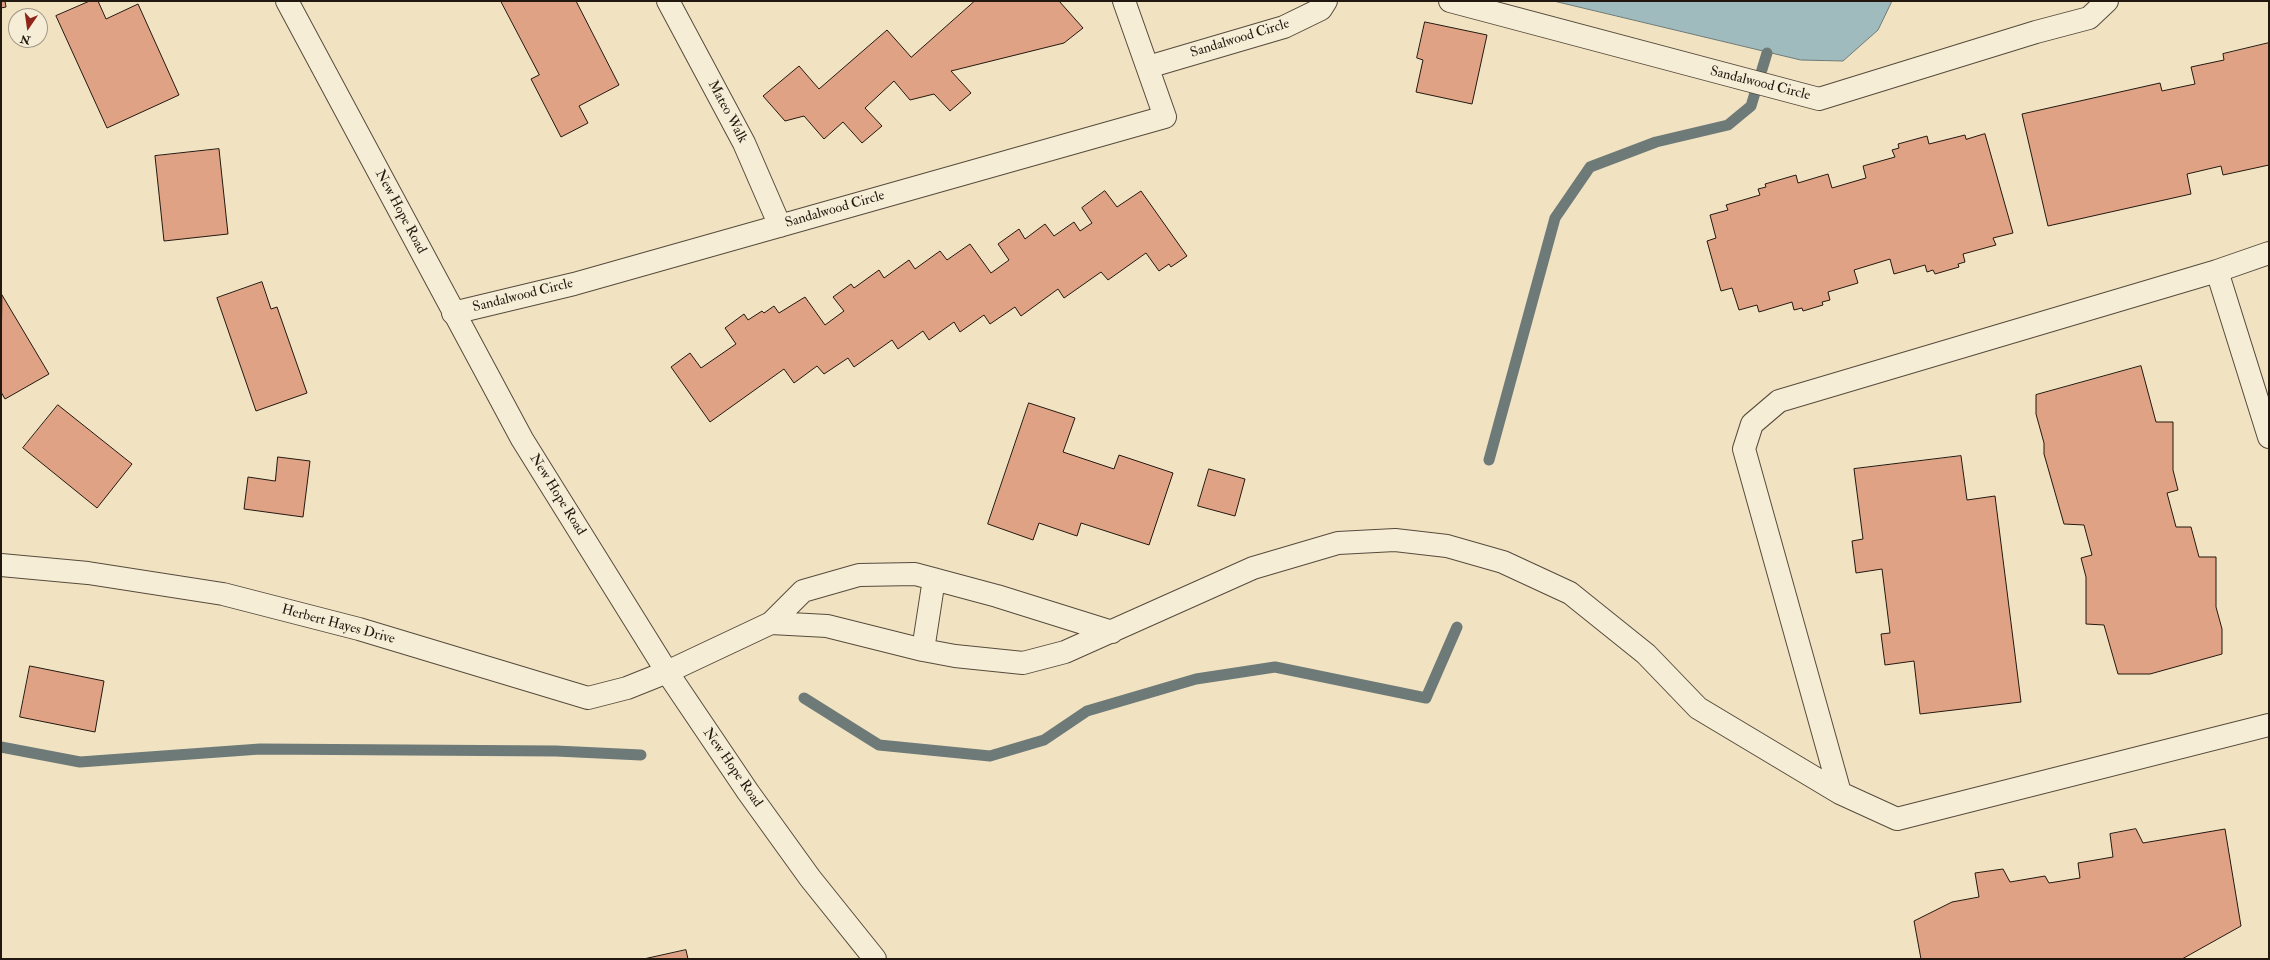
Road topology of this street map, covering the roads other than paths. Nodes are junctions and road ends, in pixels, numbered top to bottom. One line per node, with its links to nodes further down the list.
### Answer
1 (287, 1): 11 (street, New Hope Road)
2 (668, 1): 8 (street, Mateo Walk)
3 (1124, 1): 7 (street, Sandalwood Circle)
4 (1326, 1): 7 (street, Sandalwood Circle)
5 (1450, 1): 6 (street, Sandalwood Circle)
6 (2107, 1)
7 (1148, 67): 8 (street, Sandalwood Circle)
8 (780, 226): 11 (street, Sandalwood Circle)
9 (2269, 253): 10 (street)
10 (2217, 271): 12 (street); 20 (street)
11 (453, 313): 18 (street, New Hope Road)
12 (2269, 437)
13 (1, 565): 18 (street, Herbert Hayes Drive)
14 (934, 579): 15 (street); 16 (street); 17 (street)
15 (771, 623): 17 (street); 18 (street, Herbert Hayes Drive)
16 (1112, 632): 17 (street); 20 (street)
17 (923, 650)
18 (667, 672): 21 (street, New Hope Road)
19 (2269, 725): 20 (street)
20 (1840, 793)
21 (875, 959)

